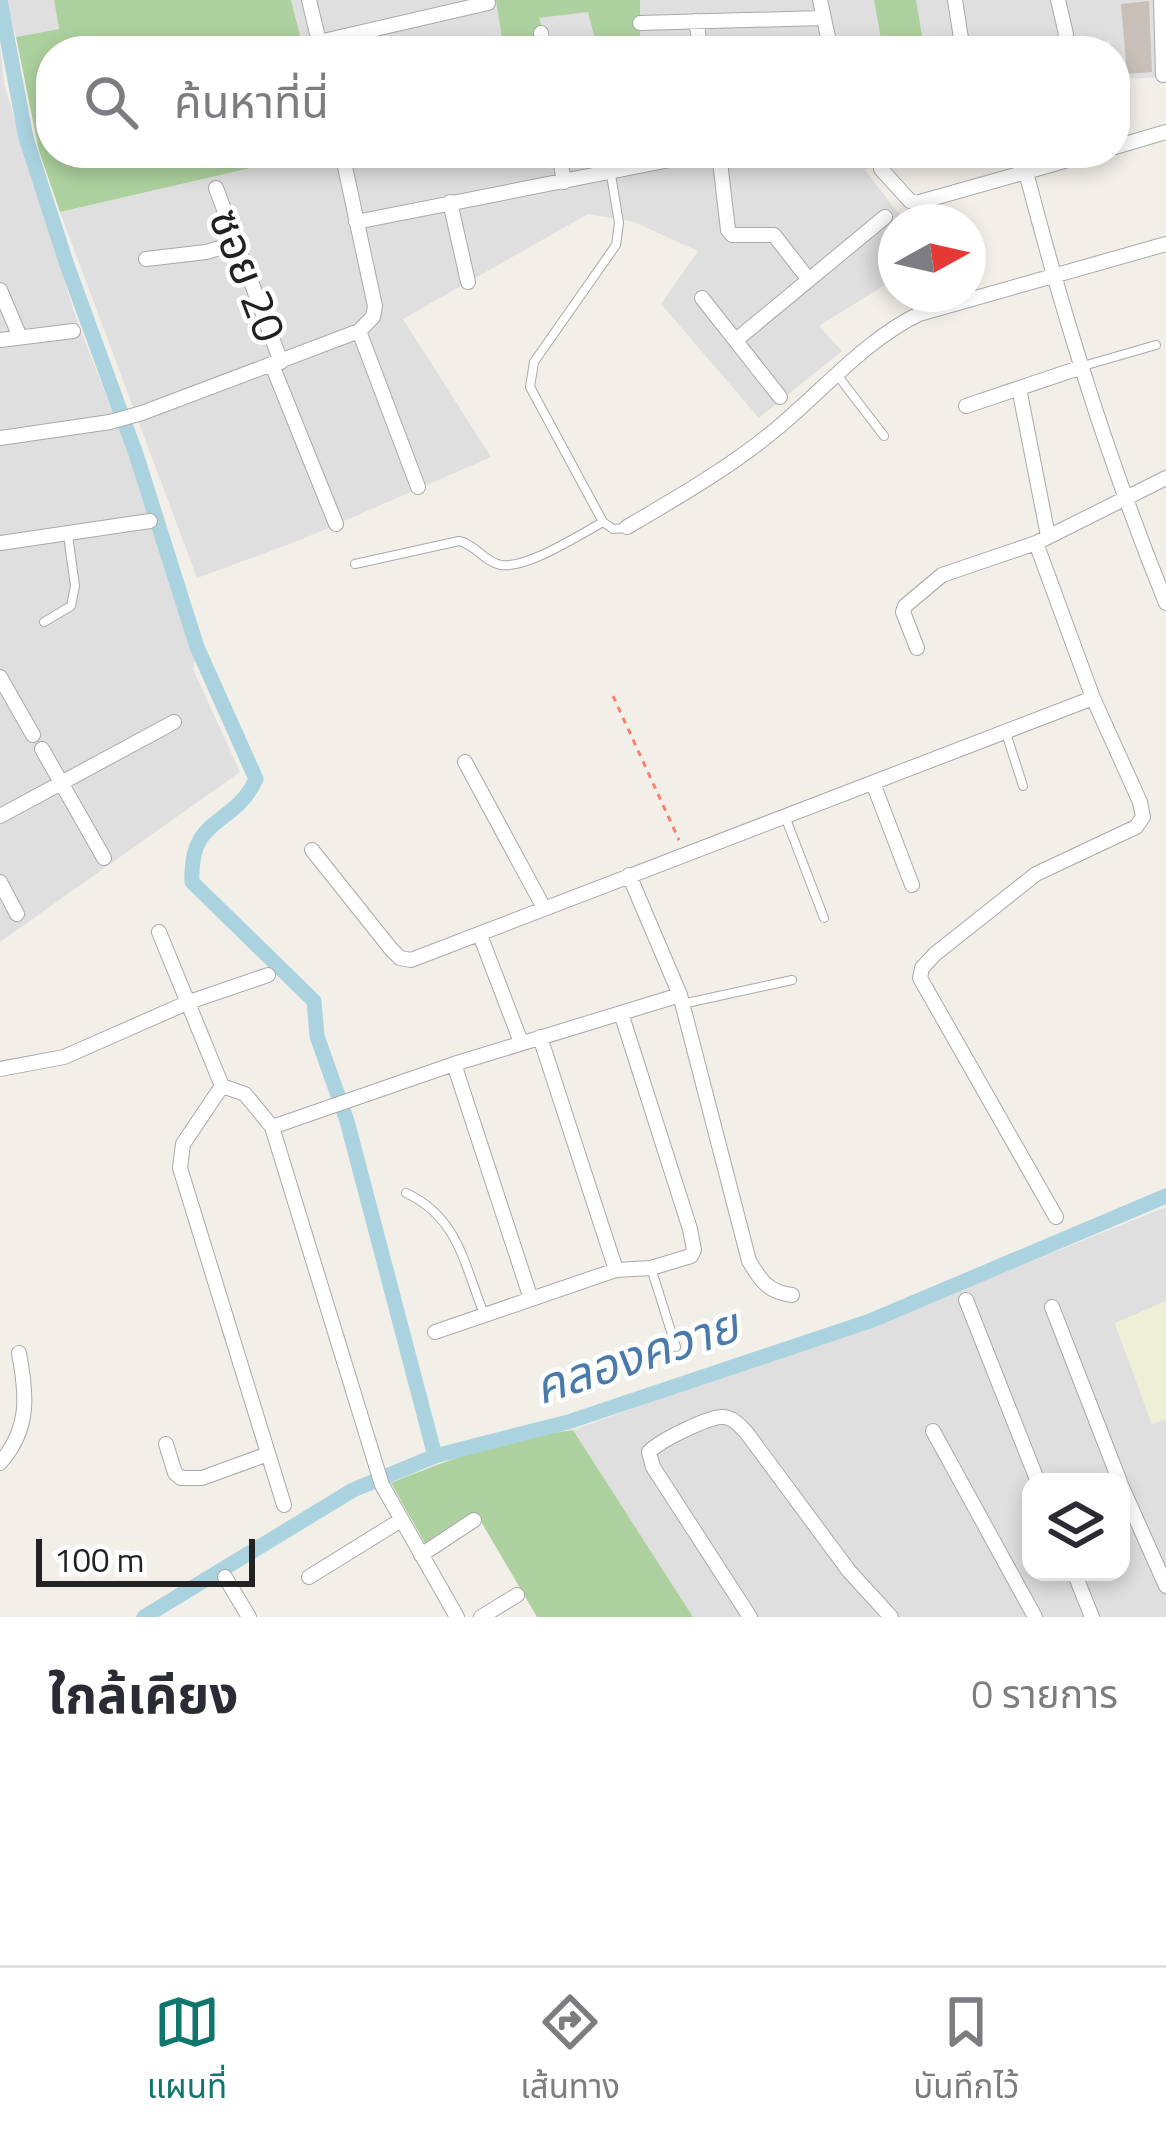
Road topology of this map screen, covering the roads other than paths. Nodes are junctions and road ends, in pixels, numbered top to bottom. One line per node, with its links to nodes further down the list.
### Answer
1 (309, 0): 13 (street)
2 (736, 0): 9 (street)
3 (820, 0): 8 (street)
4 (955, 0): 18 (street)
5 (1058, 0): 19 (street)
6 (1161, 0): 20 (street)
7 (488, 3): 14 (street)
8 (823, 18): 9 (street); 17 (street)
9 (739, 20): 10 (street)
10 (696, 21): 11 (street); 16 (street)
11 (640, 23)
12 (541, 33): 15 (street)
13 (318, 36)
14 (359, 36)
15 (542, 36)
16 (698, 36)
17 (827, 36)
18 (961, 36)
19 (1066, 36)
20 (1162, 75)
21 (1166, 132): 22 (street)
22 (1130, 142)
23 (345, 168): 34 (street)
24 (562, 168): 31 (street)
25 (641, 168): 30 (street)
26 (721, 168): 40 (street)
27 (1040, 168): 29 (street)
28 (881, 169): 29 (street)
29 (1026, 172): 39 (street)
30 (611, 175): 31 (street); 62 (lane)
31 (564, 182): 33 (street)
32 (216, 188): 36 (street, ซอย 20)
33 (450, 202): 34 (street); 41 (street)
34 (356, 222): 45 (street)
35 (878, 223): 40 (street)
36 (237, 243): 38 (street); 50 (street, ซอย 20)
37 (1166, 244): 39 (street)
38 (146, 259)
39 (1053, 276): 51 (street); 52 (street)
40 (809, 280): 48 (street)
41 (468, 282)
42 (0, 290): 46 (street)
43 (702, 298): 48 (street)
44 (73, 331): 46 (street)
45 (359, 331): 50 (street); 59 (street)
46 (20, 338): 47 (street)
47 (0, 340)
48 (736, 340): 54 (street)
49 (1156, 345): 51 (lane)
50 (276, 363): 57 (street); 63 (street, ซอย 20)
51 (1082, 367): 53 (street); 60 (street)
52 (838, 376): 56 (lane); 64 (street)
53 (1019, 388): 55 (street); 66 (street)
54 (780, 397)
55 (966, 406)
56 (884, 436)
57 (0, 438)
58 (1166, 478): 60 (street)
59 (418, 488)
60 (1124, 498): 66 (street); 69 (street)
61 (150, 521): 65 (street)
62 (602, 522): 64 (lane); 68 (lane)
63 (336, 524)
64 (627, 527)
65 (68, 533): 67 (street); 70 (lane)
66 (1042, 539): 71 (street); 73 (street)
67 (0, 543)
68 (355, 564)
69 (1166, 603)
70 (44, 622)
71 (917, 648)
72 (0, 677): 76 (street)
73 (1093, 698): 75 (street); 106 (street)
74 (174, 722): 79 (street)
75 (1005, 731): 80 (street); 81 (lane)
76 (33, 735)
77 (42, 749): 79 (street)
78 (465, 762): 89 (street)
79 (61, 783): 82 (street); 85 (street)
80 (872, 783): 83 (street); 88 (street)
81 (1023, 786)
82 (0, 816)
83 (786, 819): 86 (street); 91 (lane)
84 (312, 850): 93 (street)
85 (104, 858)
86 (629, 875): 89 (street); 96 (street)
87 (0, 882): 90 (street)
88 (912, 885)
89 (544, 908): 93 (street)
90 (17, 914)
91 (824, 918)
92 (159, 932): 97 (street)
93 (480, 935): 100 (street)
94 (268, 975): 97 (street)
95 (792, 980): 96 (lane)
96 (681, 999): 98 (street); 109 (street)
97 (189, 1002): 102 (street); 103 (street)
98 (621, 1012): 99 (street); 107 (street)
99 (540, 1037): 100 (street); 108 (street)
100 (521, 1042): 101 (street)
101 (454, 1064): 104 (street); 110 (street)
102 (0, 1069)
103 (222, 1086): 104 (street); 119 (street)
104 (272, 1126): 125 (street)
105 (406, 1193): 113 (lane)
106 (1056, 1217)
107 (651, 1268): 108 (street); 115 (lane)
108 (616, 1270): 110 (street)
109 (792, 1295)
110 (531, 1299): 113 (street)
111 (966, 1300): 121 (street)
112 (1052, 1307): 122 (street)
113 (484, 1315): 114 (street)
114 (435, 1332)
115 (676, 1347)
116 (19, 1353): 120 (street)
117 (933, 1431): 138 (street)
118 (166, 1444): 119 (street)
119 (268, 1454): 123 (street)
120 (0, 1463)
121 (1035, 1473)
122 (1116, 1473)
123 (284, 1505)
124 (1130, 1506): 131 (street)
125 (401, 1520): 127 (street); 129 (street)
126 (474, 1520): 127 (street)
127 (421, 1555): 134 (street)
128 (225, 1576): 133 (street)
129 (309, 1577)
130 (1078, 1581): 139 (street)
131 (1166, 1586)
132 (517, 1594): 135 (street)
133 (248, 1616)
134 (457, 1617)
135 (481, 1617)
136 (750, 1617): 137 (street)
137 (890, 1617)
138 (1034, 1617)
139 (1092, 1617)

